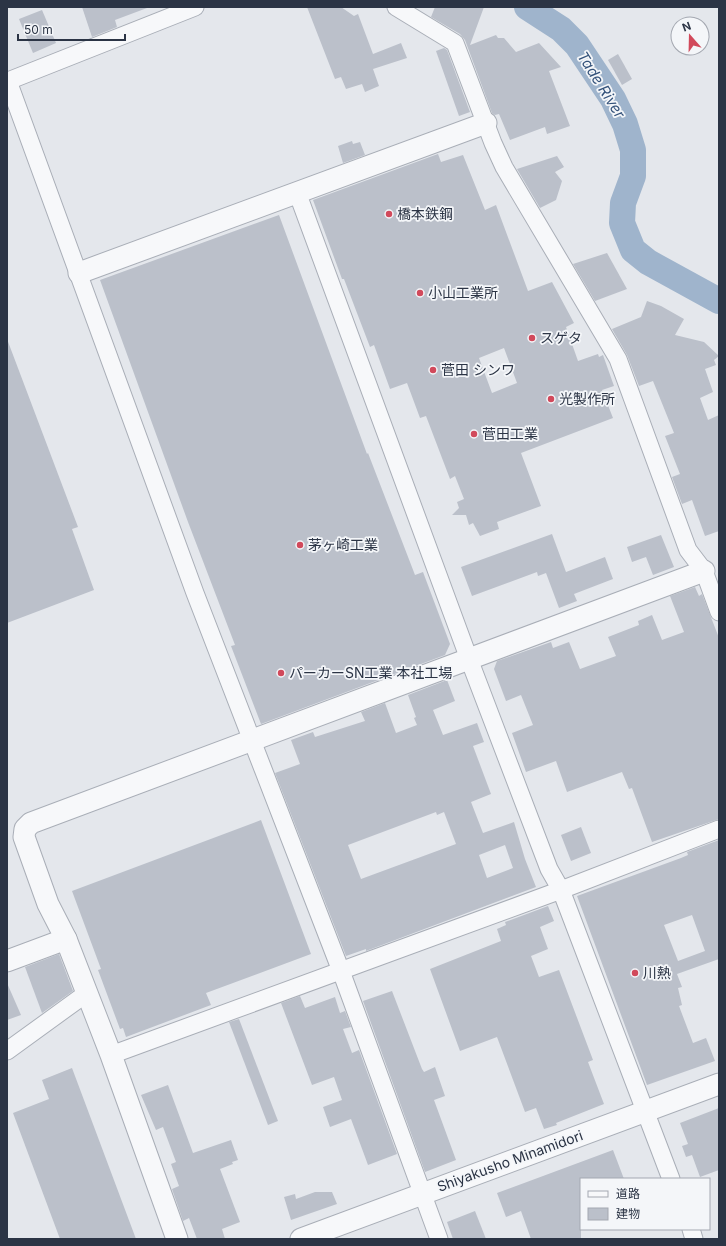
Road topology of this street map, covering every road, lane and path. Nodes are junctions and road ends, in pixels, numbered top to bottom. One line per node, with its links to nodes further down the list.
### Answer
1 (195, 7): 5 (street)
2 (396, 7): 3 (street)
3 (486, 123): 4 (street); 6 (street)
4 (297, 192): 5 (street); 8 (street)
5 (79, 272): 9 (street)
6 (704, 571): 7 (street); 8 (street)
7 (719, 612)
8 (469, 659): 9 (street); 11 (street)
9 (253, 740): 12 (street); 14 (street)
10 (719, 829): 11 (street)
11 (561, 890): 14 (street); 19 (street)
12 (66, 939): 13 (street); 15 (street)
13 (7, 961)
14 (341, 971): 17 (street); 21 (street)
15 (87, 993): 16 (street); 17 (street)
16 (7, 1052)
17 (111, 1055): 22 (street)
18 (719, 1084): 19 (street, Shiyakusho Minamidori)
19 (646, 1112): 20 (street); 21 (street, Shiyakusho Minamidori)
20 (671, 1178)
21 (422, 1194): 23 (street, Shiyakusho Minamidori); 24 (street)
22 (177, 1239)
23 (301, 1239)
24 (439, 1239)

